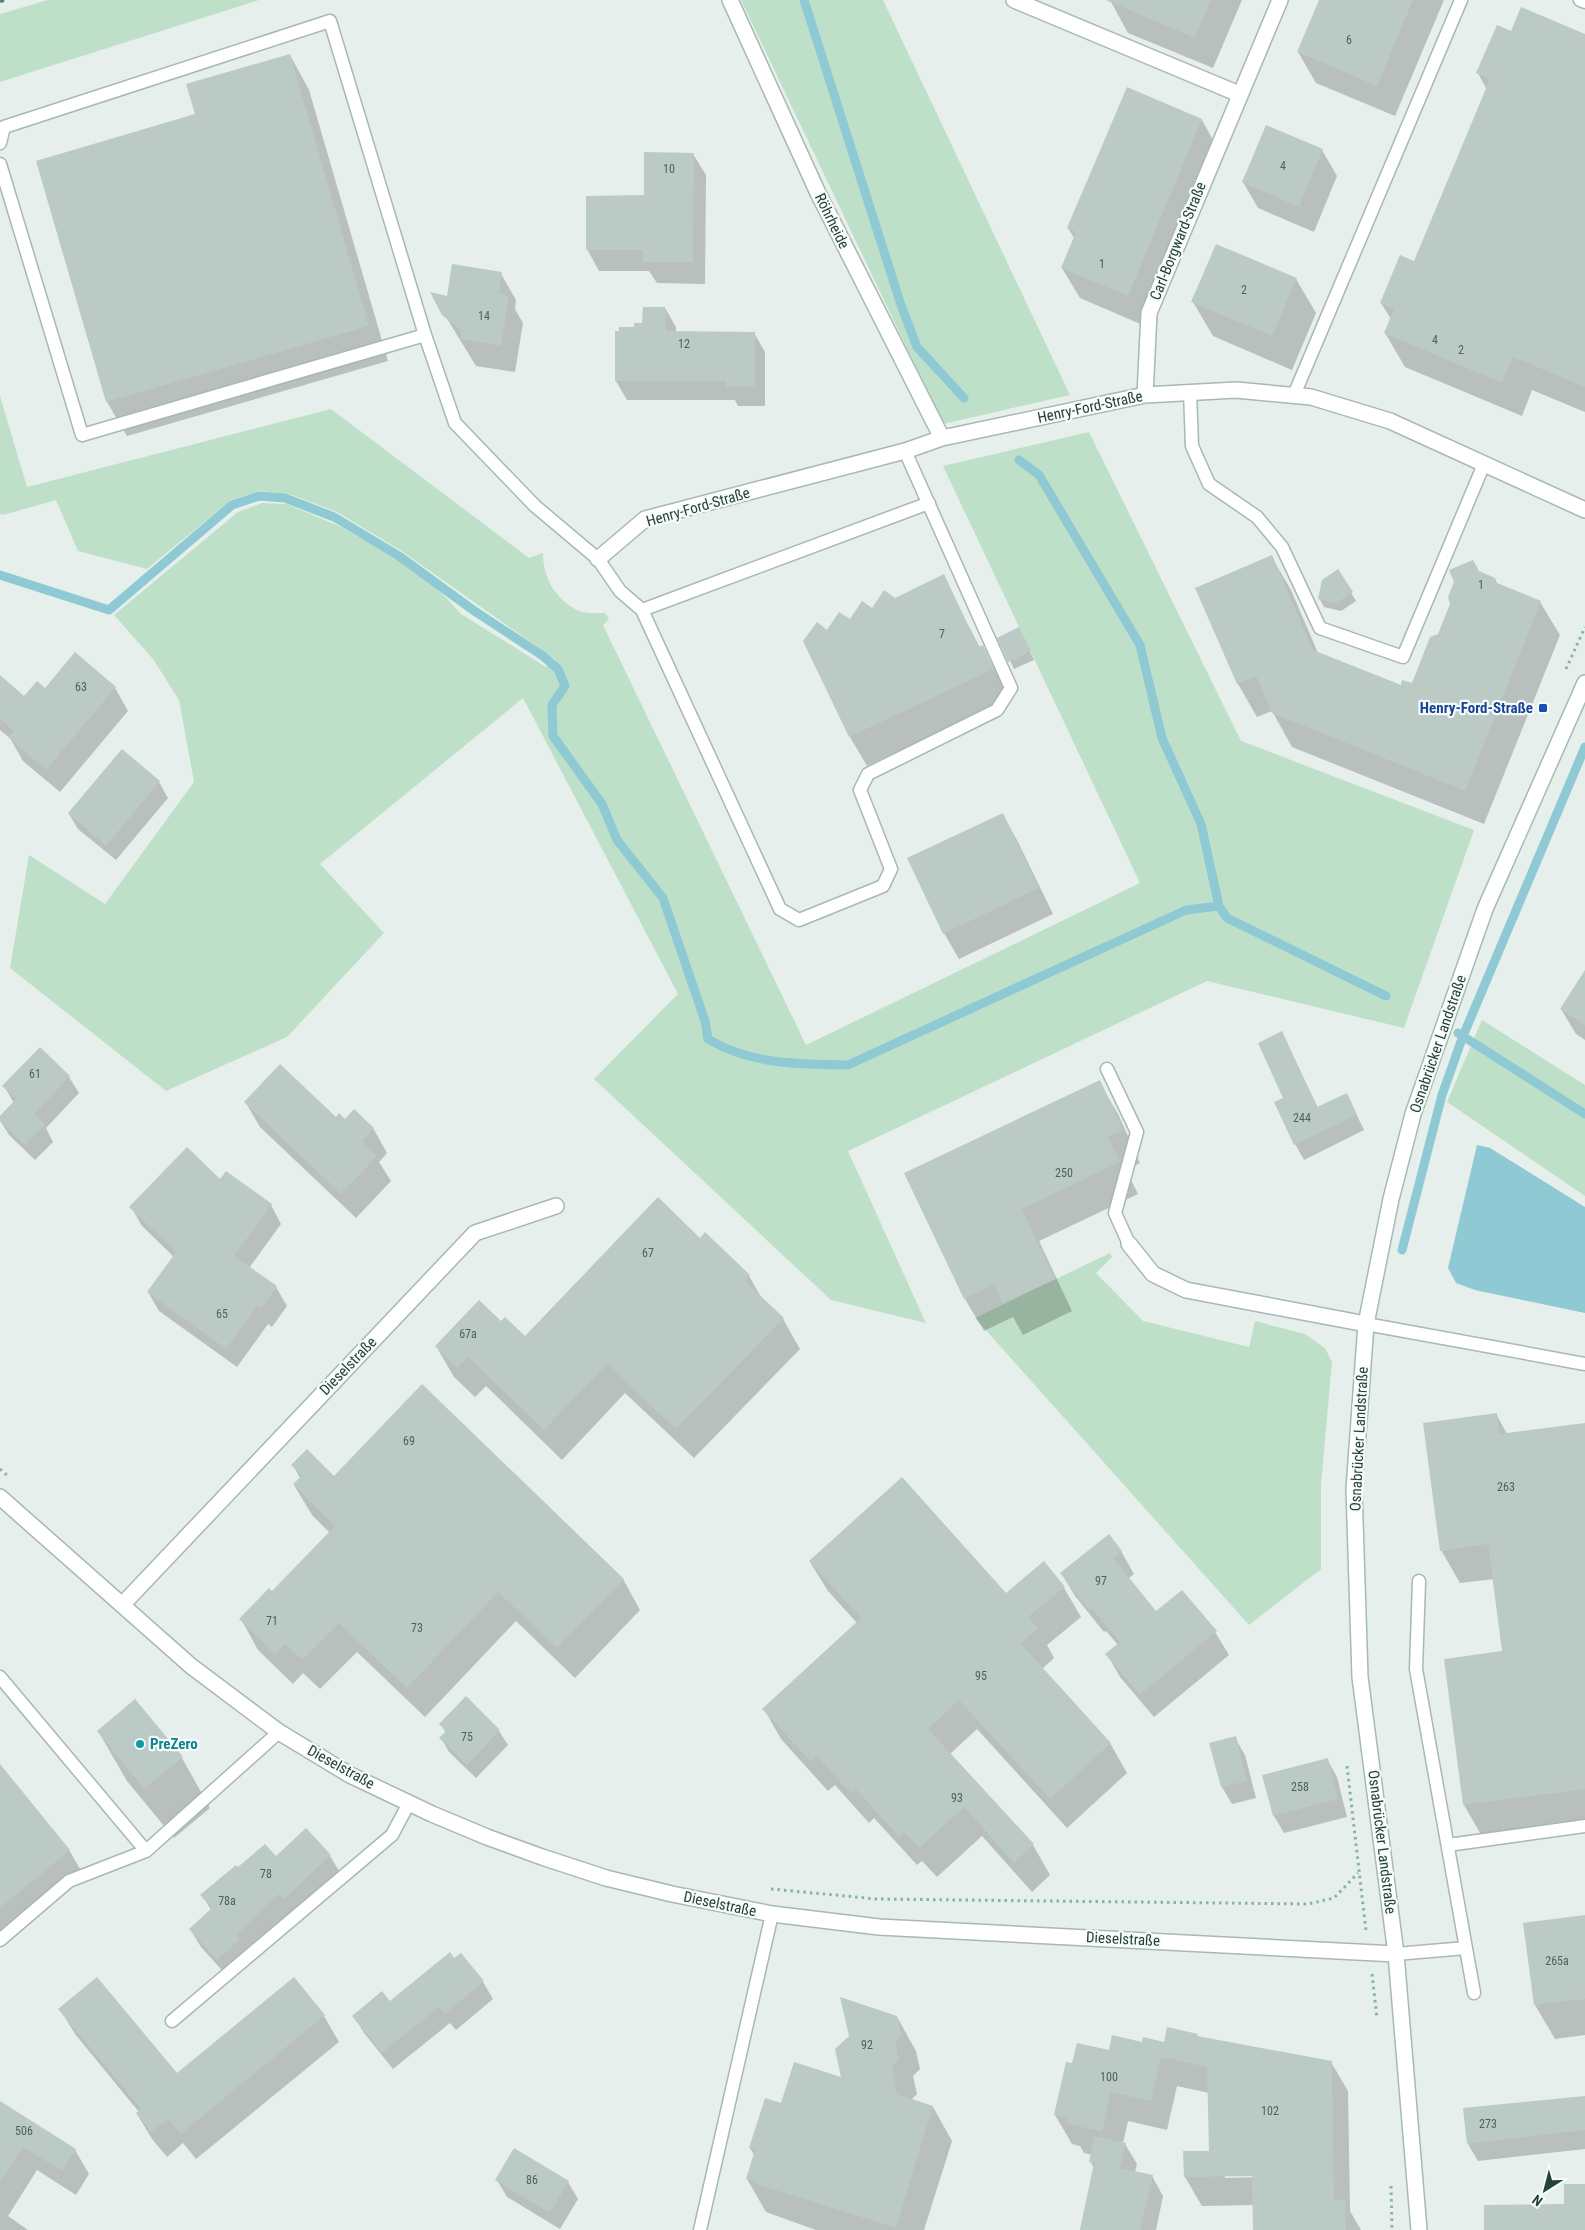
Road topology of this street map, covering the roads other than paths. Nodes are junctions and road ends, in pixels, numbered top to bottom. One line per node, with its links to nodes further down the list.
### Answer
1 (730, 0): 14 (street, Röhrheide)
2 (1014, 0): 7 (street)
3 (1280, 0): 7 (street, Carl-Borgward-Straße)
4 (1462, 0): 13 (lane)
5 (1580, 0): 6 (lane)
6 (1585, 2)
7 (1239, 94): 12 (street, Carl-Borgward-Straße)
8 (0, 143): 10 (lane)
9 (0, 164): 10 (lane)
10 (425, 335): 19 (lane)
11 (1190, 392): 12 (street, Henry-Ford-Straße); 13 (street, Henry-Ford-Straße); 16 (lane)
12 (1145, 394): 14 (street, Henry-Ford-Straße)
13 (1294, 396): 16 (street, Henry-Ford-Straße)
14 (942, 438): 15 (street, Henry-Ford-Straße)
15 (905, 451): 17 (lane); 19 (street, Henry-Ford-Straße)
16 (1484, 464): 18 (street, Henry-Ford-Straße)
17 (929, 503): 20 (lane); 20 (lane)
18 (1585, 510)
19 (598, 559): 20 (lane)
20 (642, 610)
21 (1585, 683): 25 (street, Osnabrücker Landstraße)
22 (1107, 1068): 24 (lane)
23 (556, 1206): 29 (street, Dieselstraße)
24 (1130, 1244): 25 (street)
25 (1366, 1324): 26 (lane); 39 (street, Osnabrücker Landstraße)
26 (1585, 1364)
27 (0, 1497): 29 (street, Dieselstraße)
28 (1419, 1581): 34 (lane)
29 (122, 1605): 31 (street, Dieselstraße)
30 (0, 1677): 35 (lane)
31 (279, 1732): 32 (street, Dieselstraße); 35 (lane)
32 (409, 1803): 36 (street, Dieselstraße); 41 (lane)
33 (1585, 1826): 34 (lane)
34 (1448, 1845): 38 (lane)
35 (146, 1851): 37 (lane)
36 (772, 1914): 39 (street, Dieselstraße); 42 (lane)
37 (0, 1940)
38 (1466, 1948): 39 (lane); 40 (lane)
39 (1396, 1954): 43 (street, Osnabrücker Landstraße)
40 (1474, 1993)
41 (172, 2022)
42 (700, 2230)
43 (1419, 2230)

